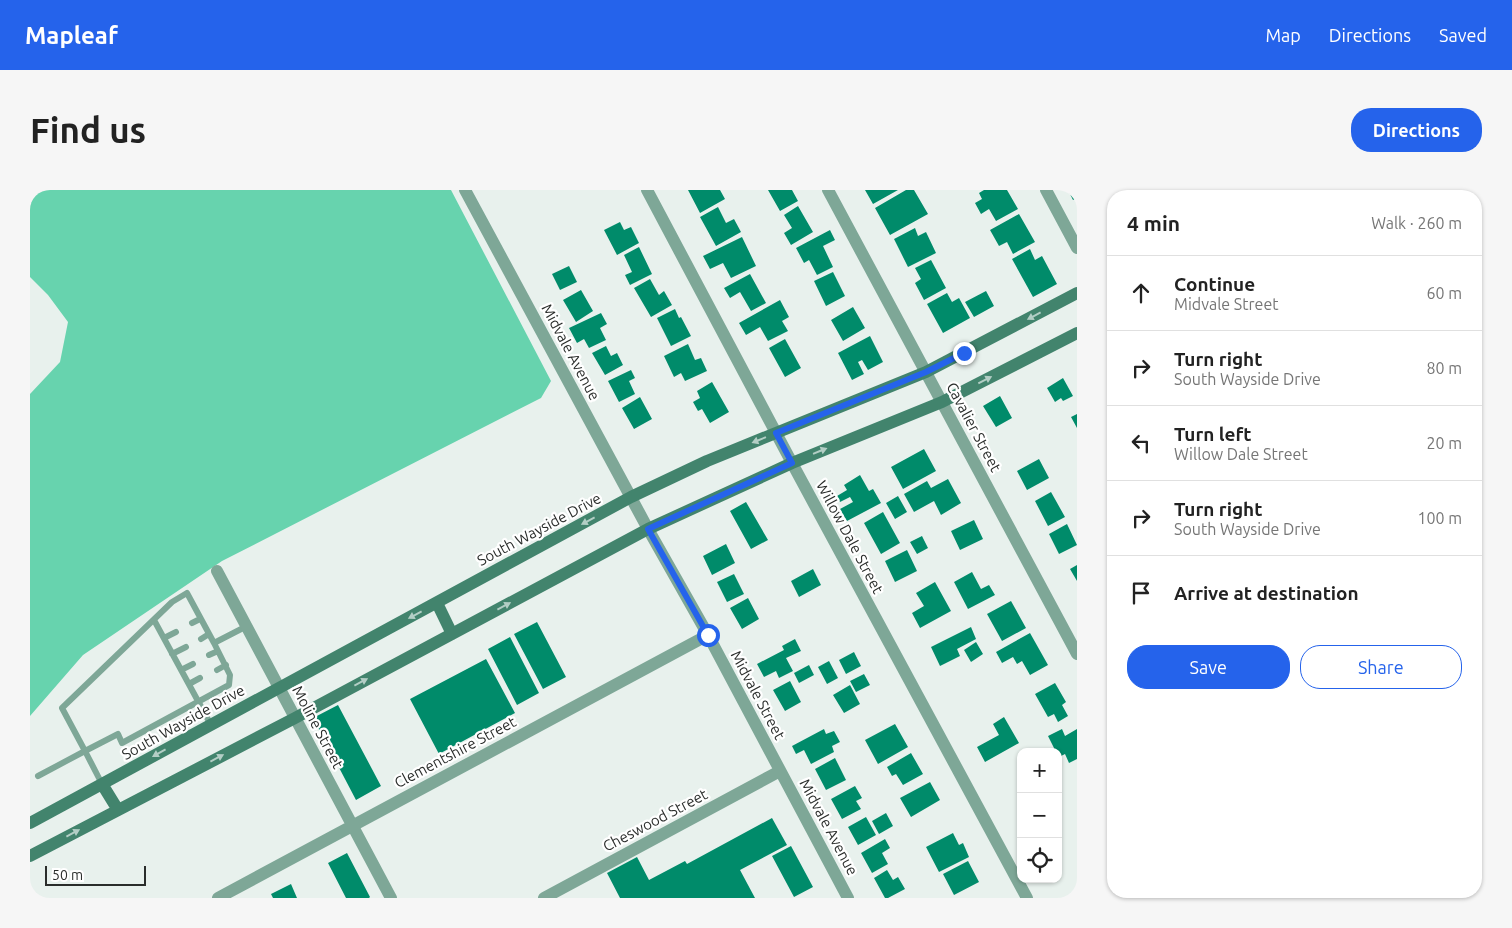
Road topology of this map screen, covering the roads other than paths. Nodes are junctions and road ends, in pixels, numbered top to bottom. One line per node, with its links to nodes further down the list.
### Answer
1 (465, 190): 12 (street, Midvale Avenue)
2 (647, 190): 10 (street, Willow Dale Street)
3 (828, 190): 8 (street, Cavalier Street)
4 (1046, 190): 5 (street)
5 (1077, 248)
6 (1077, 293): 8 (main road, South Wayside Drive, one-way to 8)
7 (1077, 333): 9 (main road, one-way to 7)
8 (926, 372): 9 (street, Cavalier Street); 10 (main road, South Wayside Drive)
9 (942, 402): 11 (main road, one-way to 9); 30 (street, Cavalier Street)
10 (776, 433): 11 (street, Willow Dale Street); 12 (main road, South Wayside Drive, one-way to 12)
11 (792, 463): 13 (main road); 54 (street, Willow Dale Street)
12 (631, 498): 13 (street, Midvale Avenue); 15 (main road, South Wayside Drive, one-way to 15)
13 (648, 529): 22 (main road, one-way to 13); 23 (street, Midvale Street)
14 (218, 571): 19 (street, Moline Street)
15 (437, 603): 22 (main road); 38 (main road, South Wayside Drive, one-way to 38)
16 (200, 619): 17 (lane); 18 (lane); 21 (lane)
17 (154, 620): 24 (lane); 42 (lane)
18 (192, 624)
19 (247, 626): 26 (lane); 38 (street, Moline Street)
20 (176, 632): 24 (lane)
21 (209, 634): 25 (lane); 26 (lane)
22 (452, 634): 40 (main road, one-way to 22)
23 (708, 635): 43 (street, Midvale Street); 48 (street, Clementshire Street)
24 (164, 638): 29 (lane)
25 (201, 639)
26 (214, 643): 28 (lane)
27 (186, 647): 29 (lane)
28 (218, 651): 31 (lane); 33 (lane)
29 (172, 654): 34 (lane)
30 (1077, 654)
31 (209, 655)
32 (193, 664): 34 (lane)
33 (226, 665): 35 (lane); 39 (lane)
34 (181, 670): 37 (lane)
35 (217, 670)
36 (200, 678): 37 (lane)
37 (189, 684): 39 (lane)
38 (279, 688): 40 (street, Moline Street); 41 (main road, South Wayside Drive)
39 (198, 702): 41 (lane); 42 (lane)
40 (295, 718): 46 (main road, one-way to 40); 48 (street, Moline Street)
41 (211, 726): 45 (main road, South Wayside Drive, one-way to 45)
42 (86, 751): 44 (lane); 45 (lane)
43 (780, 771): 52 (street, Cheswood Street); 53 (street, Midvale Avenue)
44 (38, 776)
45 (102, 784): 46 (main road); 47 (main road, South Wayside Drive)
46 (118, 810): 49 (main road, one-way to 46)
47 (30, 823)
48 (353, 826): 50 (street, Clementshire Street); 51 (street, Moline Street)
49 (30, 856)
50 (218, 898)
51 (391, 898)
52 (544, 898)
53 (848, 898)
54 (1027, 898)

